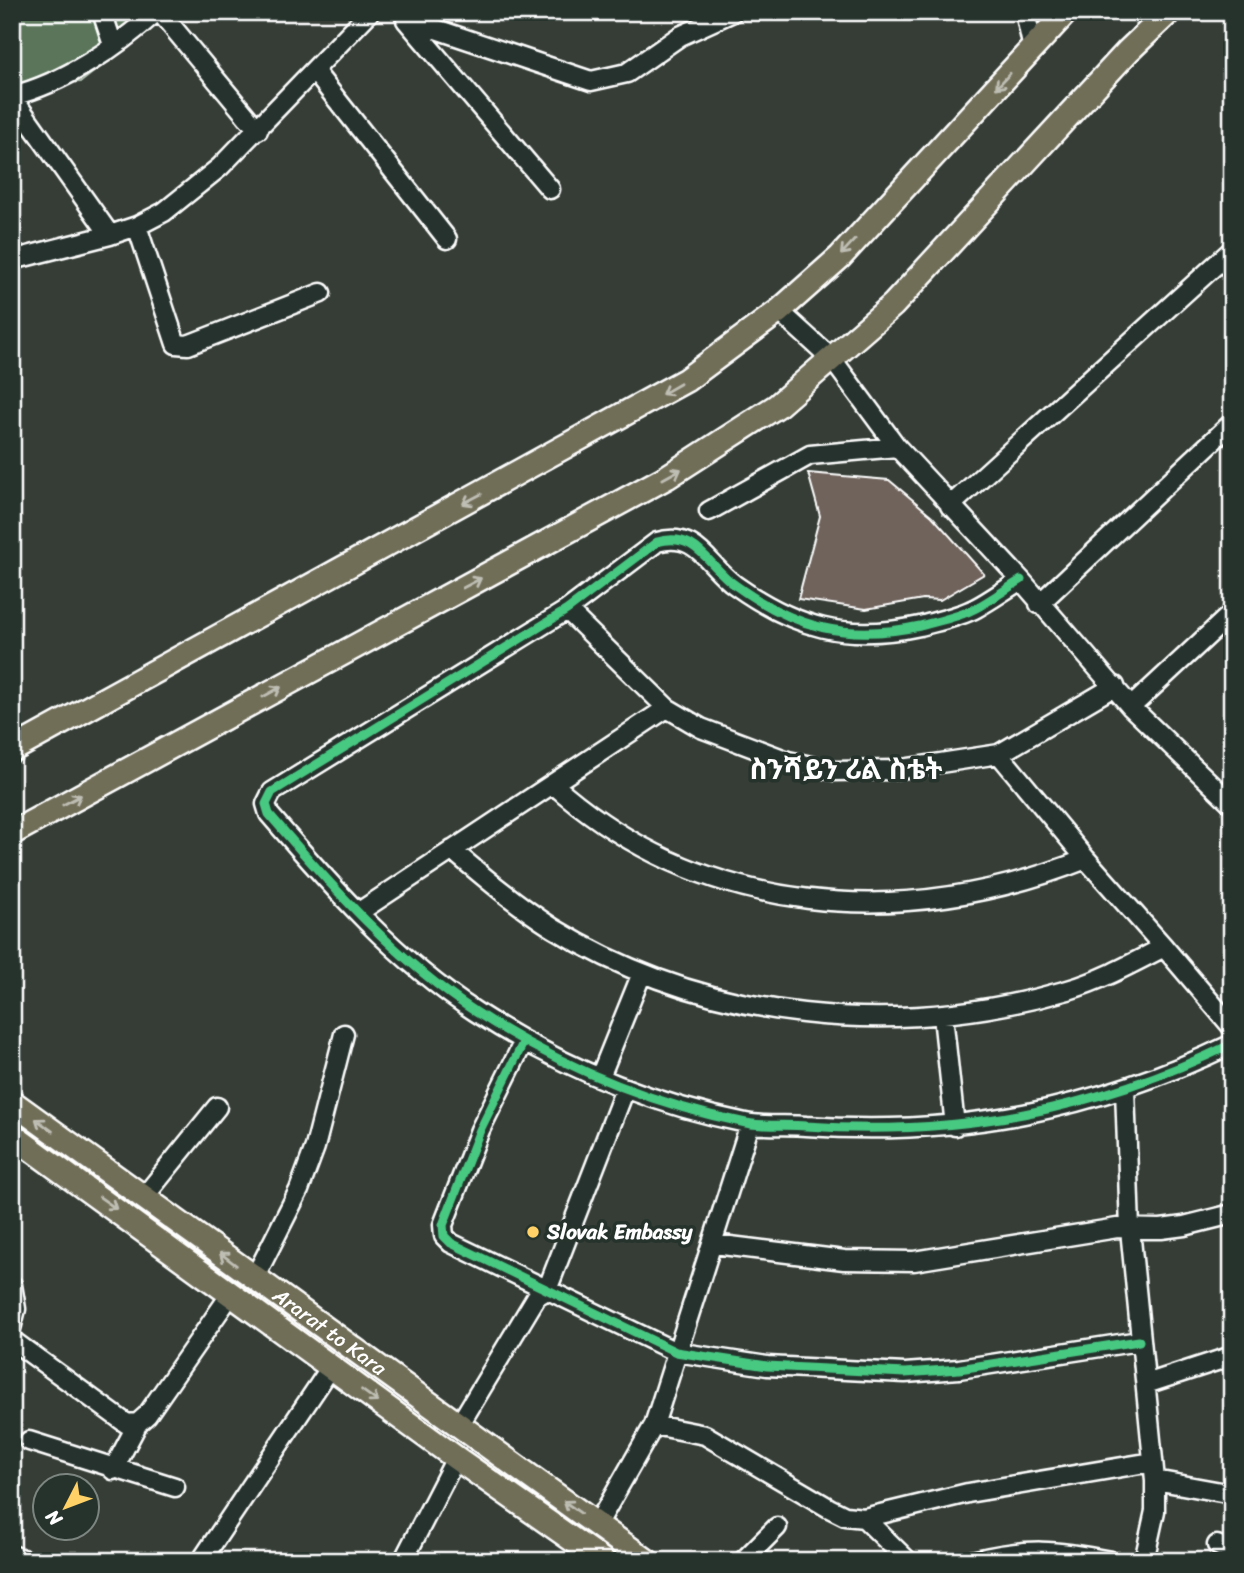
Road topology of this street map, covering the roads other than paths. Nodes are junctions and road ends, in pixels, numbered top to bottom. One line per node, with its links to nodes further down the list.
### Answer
1 (102, 12): 9 (street)
2 (158, 12): 9 (street); 13 (street)
3 (370, 12): 11 (street)
4 (733, 12): 8 (street)
5 (1025, 12): 10 (street)
6 (1066, 12): 10 (main road)
7 (1169, 12): 22 (main road)
8 (403, 16): 14 (street)
9 (113, 45): 12 (street)
10 (1033, 49): 21 (main road, one-way to 21)
11 (315, 72): 13 (street); 17 (street)
12 (12, 96): 16 (street)
13 (258, 130): 15 (street)
14 (551, 189)
15 (137, 226): 16 (street); 20 (street)
16 (110, 235): 19 (street)
17 (447, 239)
18 (1232, 250): 25 (street)
19 (12, 260)
20 (321, 293)
21 (779, 311): 22 (street); 34 (main road, one-way to 34)
22 (832, 359): 24 (street); 38 (main road, one-way to 22)
23 (1232, 423): 28 (street)
24 (897, 447): 25 (street); 26 (street)
25 (950, 506): 27 (street)
26 (709, 511)
27 (1021, 580): 28 (street); 29 (street)
28 (1039, 604): 31 (street)
29 (567, 610): 33 (street); 41 (street)
30 (1232, 612): 32 (street)
31 (1115, 686): 32 (street); 35 (street)
32 (1131, 706): 37 (street)
33 (667, 708): 35 (street); 36 (street)
34 (12, 750)
35 (999, 754): 40 (street)
36 (553, 784): 39 (street); 40 (street)
37 (1232, 804)
38 (12, 832)
39 (452, 850): 41 (street); 43 (street)
40 (1086, 859): 42 (street)
41 (359, 912): 47 (street)
42 (1164, 947): 44 (street); 45 (street)
43 (642, 973): 44 (street); 49 (street)
44 (943, 1016): 55 (street)
45 (1232, 1027)
46 (344, 1034): 61 (street)
47 (524, 1041): 49 (street); 63 (street)
48 (1232, 1044): 51 (street)
49 (600, 1076): 50 (street)
50 (625, 1089): 54 (street); 63 (street)
51 (1125, 1089): 55 (street); 59 (street)
52 (12, 1102): 57 (main road, Ararat to Kara, one-way to 52)
53 (218, 1107): 57 (street)
54 (750, 1124): 55 (street); 60 (street)
55 (955, 1126)
56 (12, 1135): 64 (main road, Ararat to Kara, one-way to 64)
57 (144, 1197): 61 (main road, Ararat to Kara, one-way to 57)
58 (1232, 1214): 59 (street)
59 (1130, 1229): 60 (street); 69 (street)
60 (714, 1244): 70 (street)
61 (254, 1279): 65 (main road, Ararat to Kara)
62 (12, 1285): 66 (street)
63 (547, 1290): 70 (street); 76 (street)
64 (231, 1294): 67 (main road, Ararat to Kara); 74 (street)
65 (292, 1306): 67 (main road); 76 (main road, Ararat to Kara)
66 (12, 1325)
67 (278, 1328): 72 (main road, Ararat to Kara)
68 (12, 1340): 74 (street)
69 (1139, 1341): 70 (street); 73 (street)
70 (676, 1352): 75 (street)
71 (1232, 1356): 73 (street)
72 (331, 1367): 78 (main road, Ararat to Kara, one-way to 78); 88 (street)
73 (1146, 1384): 80 (street)
74 (138, 1423): 79 (street)
75 (654, 1424): 83 (street); 84 (street)
76 (458, 1427): 84 (main road, Ararat to Kara, one-way to 76)
77 (29, 1441): 79 (street)
78 (456, 1458): 89 (street); 90 (main road, Ararat to Kara)
79 (113, 1470): 81 (street)
80 (1153, 1471): 82 (street); 83 (street); 96 (street)
81 (175, 1487)
82 (1232, 1494)
83 (864, 1518): 93 (street)
84 (597, 1525): 91 (main road, Ararat to Kara)
85 (777, 1527): 92 (street)
86 (12, 1555): 87 (street)
87 (29, 1561)
88 (201, 1561)
89 (403, 1561)
90 (603, 1561)
91 (647, 1561)
92 (743, 1561)
93 (908, 1561)
94 (972, 1561): 95 (street)
95 (1111, 1561)
96 (1144, 1561)

